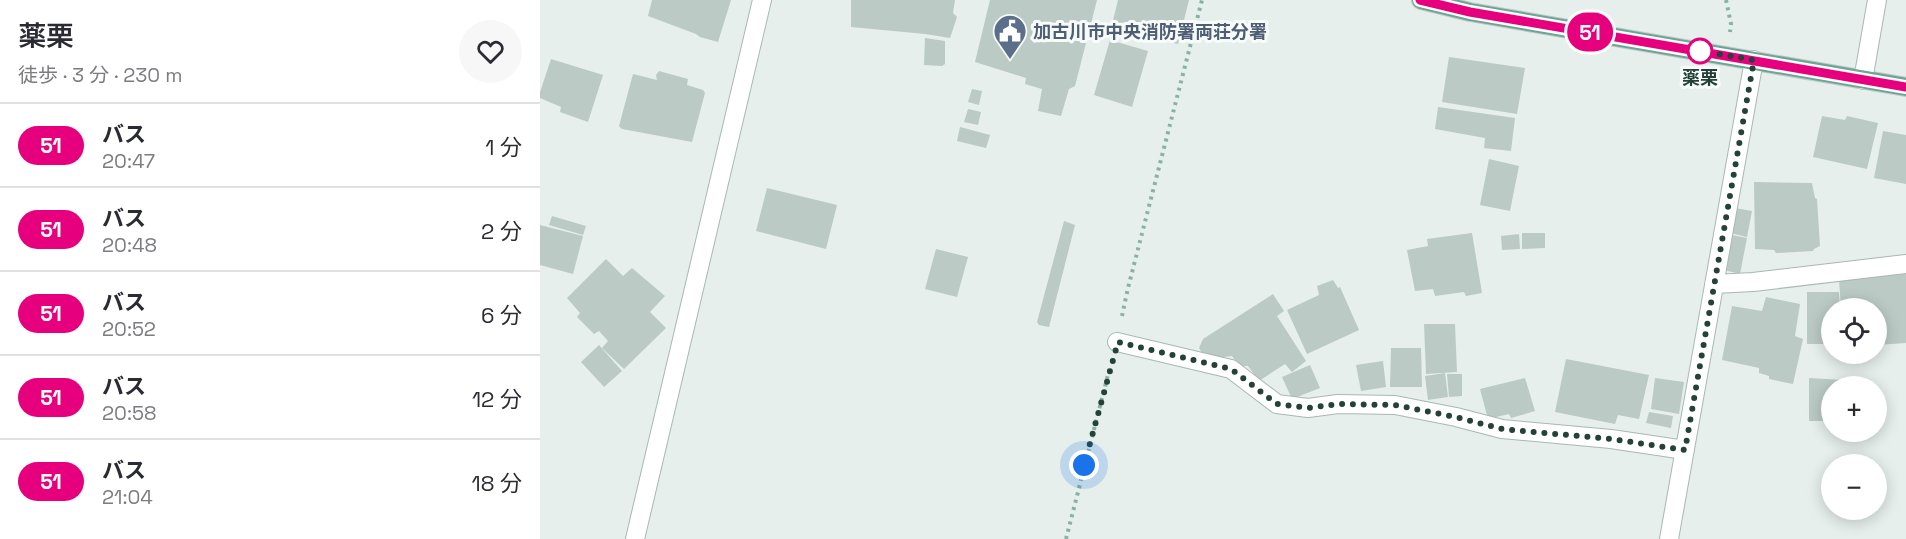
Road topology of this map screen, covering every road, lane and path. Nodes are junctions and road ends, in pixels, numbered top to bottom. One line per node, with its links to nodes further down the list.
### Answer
1 (762, 0): 12 (street)
2 (1202, 0): 10 (path)
3 (1421, 0): 5 (main road)
4 (1877, 0): 6 (street)
5 (1754, 60): 6 (main road); 9 (street)
6 (1863, 80): 7 (main road)
7 (1906, 87)
8 (1906, 264): 9 (street)
9 (1714, 284): 11 (street)
10 (1118, 342): 11 (street); 13 (path)
11 (1685, 450): 14 (street)
12 (635, 539)
13 (1066, 539)
14 (1669, 539)

